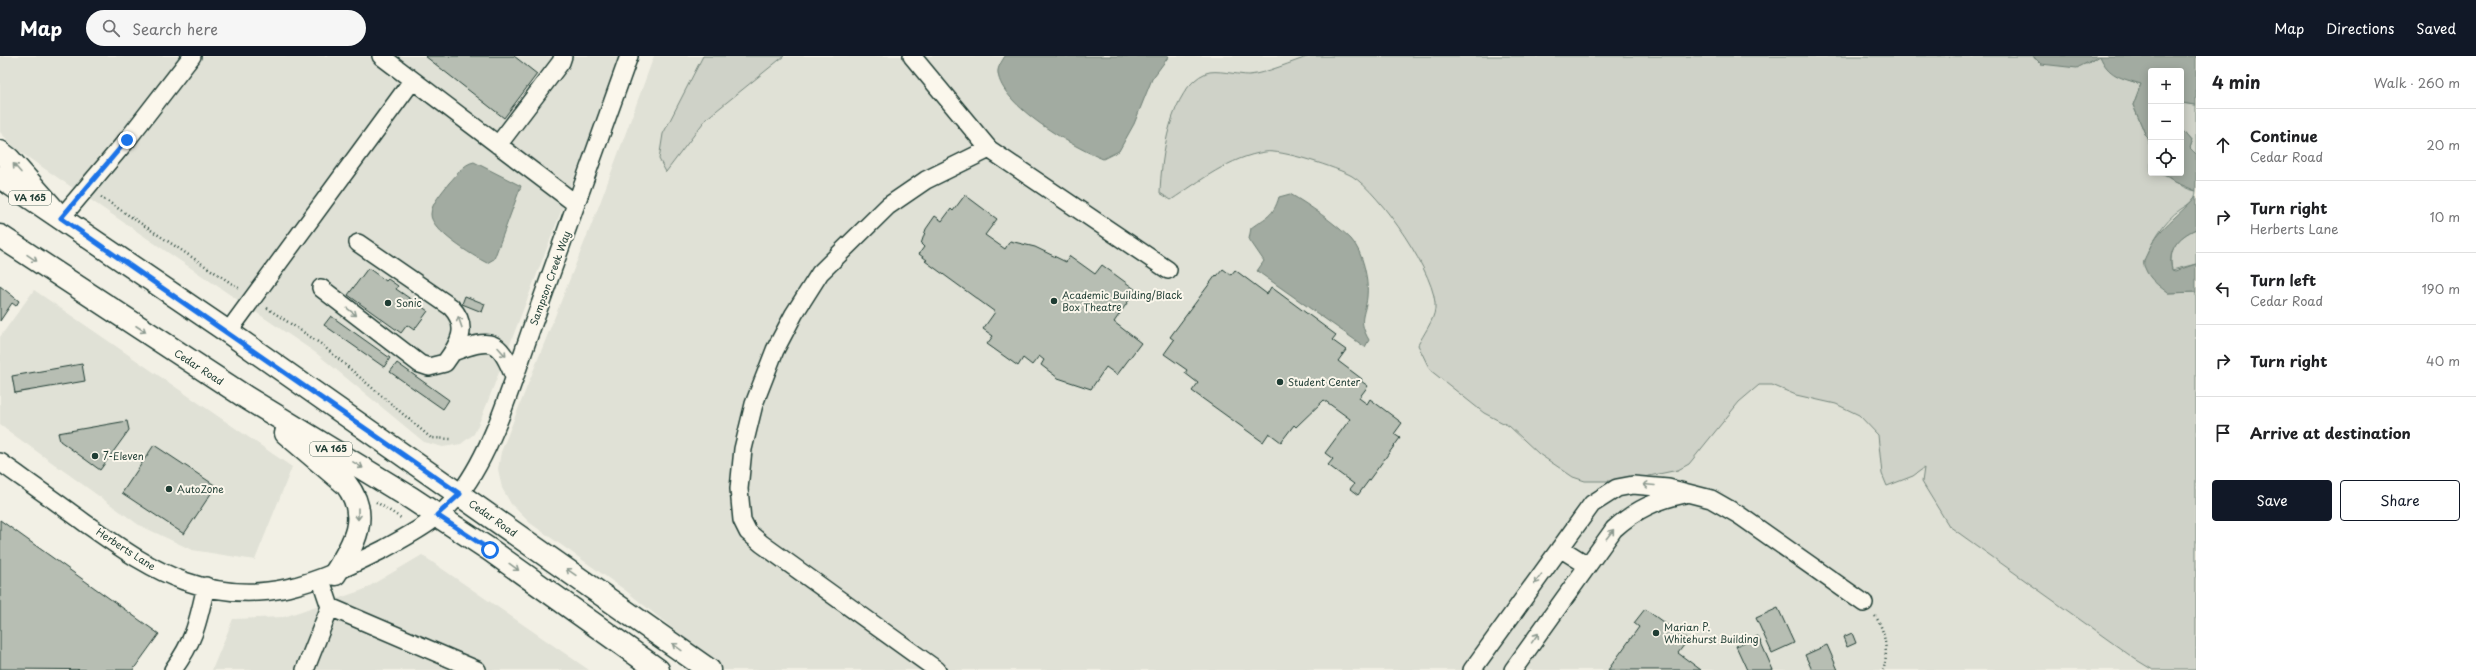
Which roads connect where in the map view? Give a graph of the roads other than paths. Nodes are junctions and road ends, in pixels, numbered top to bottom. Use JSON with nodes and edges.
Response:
{"nodes":[{"id":1,"x":192,"y":56,"type":"edge"},
{"id":2,"x":380,"y":56,"type":"edge"},
{"id":3,"x":563,"y":56,"type":"edge"},
{"id":4,"x":629,"y":56,"type":"edge"},
{"id":5,"x":912,"y":56,"type":"edge"},
{"id":6,"x":412,"y":81,"type":"junction"},
{"id":7,"x":498,"y":145,"type":"junction"},
{"id":8,"x":989,"y":149,"type":"junction"},
{"id":9,"x":0,"y":152,"type":"edge"},
{"id":10,"x":0,"y":177,"type":"edge"},
{"id":11,"x":576,"y":204,"type":"junction"},
{"id":12,"x":61,"y":218,"type":"junction"},
{"id":13,"x":0,"y":236,"type":"edge"},
{"id":14,"x":358,"y":243,"type":"dead end"},
{"id":15,"x":1168,"y":270,"type":"dead end"},
{"id":16,"x":321,"y":288,"type":"dead end"},
{"id":17,"x":228,"y":332,"type":"junction"},
{"id":18,"x":453,"y":352,"type":"junction"},
{"id":19,"x":514,"y":377,"type":"junction"},
{"id":20,"x":247,"y":398,"type":"junction"},
{"id":21,"x":0,"y":462,"type":"edge"},
{"id":22,"x":1687,"y":493,"type":"junction"},
{"id":23,"x":460,"y":494,"type":"junction"},
{"id":24,"x":437,"y":515,"type":"junction"},
{"id":25,"x":1560,"y":548,"type":"junction"},
{"id":26,"x":1587,"y":566,"type":"junction"},
{"id":27,"x":328,"y":577,"type":"junction"},
{"id":28,"x":206,"y":586,"type":"junction"},
{"id":29,"x":1864,"y":603,"type":"road end"},
{"id":30,"x":330,"y":607,"type":"junction"},
{"id":31,"x":173,"y":670,"type":"edge"},
{"id":32,"x":305,"y":670,"type":"edge"},
{"id":33,"x":477,"y":670,"type":"edge"},
{"id":34,"x":658,"y":670,"type":"edge"},
{"id":35,"x":709,"y":670,"type":"edge"},
{"id":36,"x":937,"y":670,"type":"edge"},
{"id":37,"x":1472,"y":670,"type":"edge"},
{"id":38,"x":1513,"y":670,"type":"edge"}],
"edges":[{"from":1,"to":12,"type":"street"},
{"from":2,"to":6,"type":"street"},
{"from":3,"to":7,"type":"street"},
{"from":4,"to":11,"type":"street","name":"Sampson Creek Way"},
{"from":5,"to":8,"type":"street"},
{"from":6,"to":7,"type":"street"},
{"from":6,"to":17,"type":"street"},
{"from":7,"to":11,"type":"street"},
{"from":8,"to":15,"type":"street"},
{"from":8,"to":36,"type":"street"},
{"from":12,"to":9,"type":"main road","one_way":true},
{"from":10,"to":12,"type":"main road","name":"Cedar Road","number":"VA 165"},
{"from":11,"to":19,"type":"street","name":"Sampson Creek Way"},
{"from":12,"to":17,"type":"main road","name":"Cedar Road","number":"VA 165"},
{"from":13,"to":20,"type":"main road","name":"Cedar Road","number":"VA 165","one_way":true},
{"from":18,"to":14,"type":"street","one_way":true},
{"from":16,"to":18,"type":"street","one_way":true},
{"from":17,"to":23,"type":"main road","name":"Cedar Road","number":"VA 165"},
{"from":18,"to":19,"type":"street","one_way":true},
{"from":19,"to":23,"type":"street","name":"Sampson Creek Way"},
{"from":20,"to":24,"type":"main road","name":"Cedar Road","number":"VA 165","one_way":true},
{"from":20,"to":27,"type":"main road","one_way":true},
{"from":21,"to":28,"type":"street","name":"Herberts Lane"},
{"from":22,"to":25,"type":"street","one_way":true},
{"from":26,"to":22,"type":"street","one_way":true},
{"from":22,"to":29,"type":"street"},
{"from":23,"to":24,"type":"street","name":"Herberts Lane"},
{"from":35,"to":23,"type":"main road","name":"Cedar Road","number":"VA 165","one_way":true},
{"from":24,"to":27,"type":"street","name":"Herberts Lane"},
{"from":24,"to":34,"type":"main road","name":"Cedar Road","number":"VA 165","one_way":true},
{"from":25,"to":26,"type":"street"},
{"from":25,"to":37,"type":"street","one_way":true},
{"from":38,"to":26,"type":"street","one_way":true},
{"from":27,"to":28,"type":"street","name":"Herberts Lane"},
{"from":27,"to":30,"type":"street"},
{"from":28,"to":31,"type":"street"},
{"from":30,"to":32,"type":"street"},
{"from":30,"to":33,"type":"street"}]}
